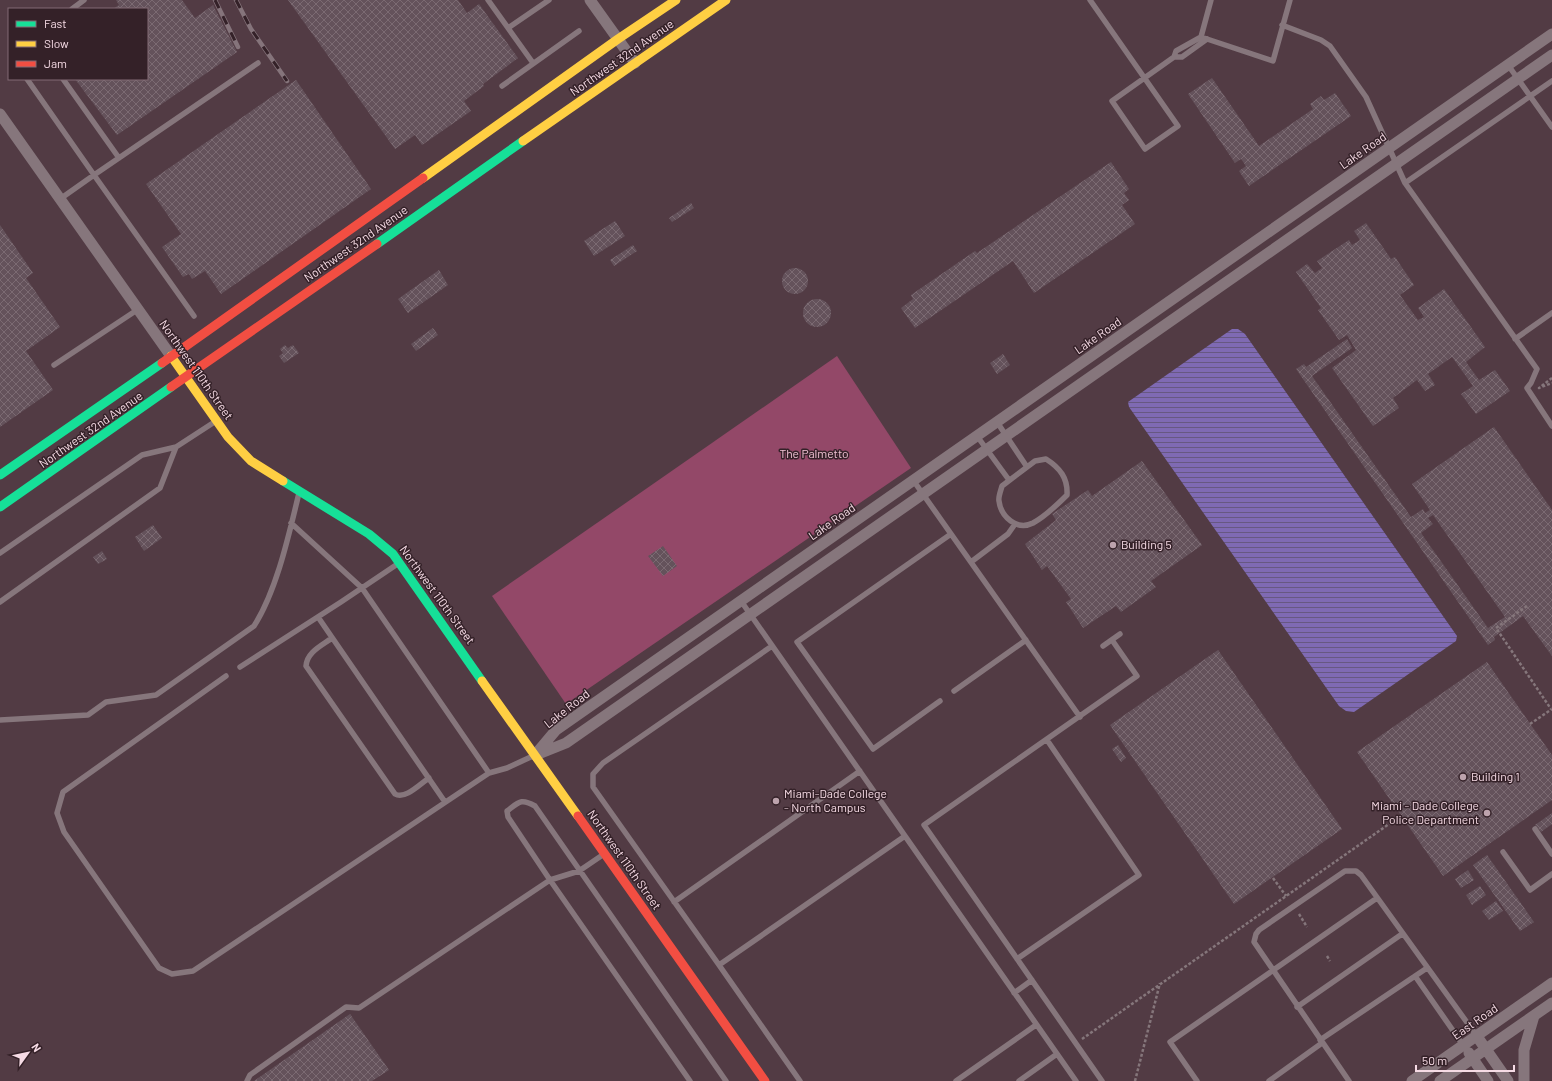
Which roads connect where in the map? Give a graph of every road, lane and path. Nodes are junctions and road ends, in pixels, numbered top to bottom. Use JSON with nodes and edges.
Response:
{"nodes":[{"id":1,"x":84,"y":0,"type":"edge"},
{"id":2,"x":488,"y":0,"type":"edge"},
{"id":3,"x":549,"y":0,"type":"edge"},
{"id":4,"x":590,"y":0,"type":"edge"},
{"id":5,"x":676,"y":0,"type":"edge"},
{"id":6,"x":726,"y":0,"type":"edge"},
{"id":7,"x":1090,"y":0,"type":"edge"},
{"id":8,"x":1211,"y":0,"type":"edge"},
{"id":9,"x":1290,"y":0,"type":"edge"},
{"id":10,"x":73,"y":8,"type":"edge"},
{"id":11,"x":1282,"y":25,"type":"junction"},
{"id":12,"x":508,"y":28,"type":"junction"},
{"id":13,"x":579,"y":31,"type":"dead end"},
{"id":14,"x":1552,"y":34,"type":"edge"},
{"id":15,"x":1204,"y":38,"type":"junction"},
{"id":16,"x":618,"y":39,"type":"junction"},
{"id":17,"x":1552,"y":55,"type":"edge"},
{"id":18,"x":258,"y":63,"type":"dead end"},
{"id":19,"x":533,"y":63,"type":"junction"},
{"id":20,"x":635,"y":63,"type":"junction"},
{"id":21,"x":1508,"y":65,"type":"junction"},
{"id":22,"x":1144,"y":78,"type":"junction"},
{"id":23,"x":1518,"y":79,"type":"junction"},
{"id":24,"x":29,"y":80,"type":"edge"},
{"id":25,"x":64,"y":80,"type":"edge"},
{"id":26,"x":1552,"y":81,"type":"edge"},
{"id":27,"x":502,"y":86,"type":"dead end"},
{"id":28,"x":1530,"y":96,"type":"junction"},
{"id":29,"x":0,"y":114,"type":"edge"},
{"id":30,"x":1552,"y":127,"type":"edge"},
{"id":31,"x":1390,"y":148,"type":"junction"},
{"id":32,"x":119,"y":158,"type":"junction"},
{"id":33,"x":1396,"y":163,"type":"junction"},
{"id":34,"x":94,"y":175,"type":"junction"},
{"id":35,"x":1405,"y":183,"type":"junction"},
{"id":36,"x":60,"y":199,"type":"junction"},
{"id":37,"x":137,"y":310,"type":"junction"},
{"id":38,"x":1552,"y":313,"type":"edge"},
{"id":39,"x":194,"y":316,"type":"dead end"},
{"id":40,"x":1516,"y":339,"type":"junction"},
{"id":41,"x":171,"y":356,"type":"junction"},
{"id":42,"x":54,"y":366,"type":"dead end"},
{"id":43,"x":186,"y":378,"type":"junction"},
{"id":44,"x":1552,"y":378,"type":"edge"},
{"id":45,"x":1552,"y":383,"type":"edge"},
{"id":46,"x":216,"y":421,"type":"junction"},
{"id":47,"x":997,"y":422,"type":"junction"},
{"id":48,"x":1552,"y":426,"type":"edge"},
{"id":49,"x":977,"y":436,"type":"junction"},
{"id":50,"x":1006,"y":436,"type":"junction"},
{"id":51,"x":176,"y":447,"type":"junction"},
{"id":52,"x":987,"y":450,"type":"junction"},
{"id":53,"x":1027,"y":466,"type":"junction"},
{"id":54,"x":0,"y":475,"type":"edge"},
{"id":55,"x":913,"y":480,"type":"junction"},
{"id":56,"x":1009,"y":480,"type":"junction"},
{"id":57,"x":299,"y":492,"type":"junction"},
{"id":58,"x":923,"y":494,"type":"junction"},
{"id":59,"x":0,"y":508,"type":"edge"},
{"id":60,"x":292,"y":523,"type":"junction"},
{"id":61,"x":1015,"y":524,"type":"junction"},
{"id":62,"x":951,"y":534,"type":"junction"},
{"id":63,"x":0,"y":553,"type":"edge"},
{"id":64,"x":399,"y":562,"type":"junction"},
{"id":65,"x":971,"y":562,"type":"junction"},
{"id":66,"x":362,"y":588,"type":"junction"},
{"id":67,"x":741,"y":601,"type":"junction"},
{"id":68,"x":0,"y":602,"type":"edge"},
{"id":69,"x":1527,"y":606,"type":"dead end"},
{"id":70,"x":751,"y":615,"type":"junction"},
{"id":71,"x":318,"y":617,"type":"junction"},
{"id":72,"x":1120,"y":634,"type":"dead end"},
{"id":73,"x":332,"y":638,"type":"junction"},
{"id":74,"x":1026,"y":640,"type":"junction"},
{"id":75,"x":1112,"y":640,"type":"junction"},
{"id":76,"x":772,"y":646,"type":"junction"},
{"id":77,"x":1104,"y":646,"type":"dead end"},
{"id":78,"x":240,"y":667,"type":"dead end"},
{"id":79,"x":226,"y":676,"type":"dead end"},
{"id":80,"x":954,"y":691,"type":"dead end"},
{"id":81,"x":940,"y":701,"type":"dead end"},
{"id":82,"x":1552,"y":709,"type":"edge"},
{"id":83,"x":1080,"y":717,"type":"junction"},
{"id":84,"x":0,"y":720,"type":"edge"},
{"id":85,"x":1530,"y":724,"type":"dead end"},
{"id":86,"x":1047,"y":740,"type":"junction"},
{"id":87,"x":535,"y":755,"type":"junction"},
{"id":88,"x":860,"y":771,"type":"junction"},
{"id":89,"x":489,"y":773,"type":"junction"},
{"id":90,"x":429,"y":778,"type":"junction"},
{"id":91,"x":445,"y":802,"type":"junction"},
{"id":92,"x":1399,"y":817,"type":"dead end"},
{"id":93,"x":1534,"y":829,"type":"dead end"},
{"id":94,"x":905,"y":836,"type":"junction"},
{"id":95,"x":1503,"y":852,"type":"dead end"},
{"id":96,"x":604,"y":854,"type":"junction"},
{"id":97,"x":1552,"y":854,"type":"edge"},
{"id":98,"x":579,"y":871,"type":"junction"},
{"id":99,"x":1552,"y":874,"type":"edge"},
{"id":100,"x":1273,"y":878,"type":"dead end"},
{"id":101,"x":550,"y":880,"type":"junction"},
{"id":102,"x":1286,"y":897,"type":"junction"},
{"id":103,"x":1377,"y":898,"type":"junction"},
{"id":104,"x":1289,"y":900,"type":"dead end"},
{"id":105,"x":674,"y":902,"type":"junction"},
{"id":106,"x":1298,"y":914,"type":"dead end"},
{"id":107,"x":1307,"y":927,"type":"dead end"},
{"id":108,"x":1402,"y":934,"type":"junction"},
{"id":109,"x":1327,"y":956,"type":"dead end"},
{"id":110,"x":1017,"y":959,"type":"junction"},
{"id":111,"x":1330,"y":961,"type":"dead end"},
{"id":112,"x":719,"y":965,"type":"junction"},
{"id":113,"x":1427,"y":968,"type":"junction"},
{"id":114,"x":1272,"y":971,"type":"junction"},
{"id":115,"x":1415,"y":976,"type":"junction"},
{"id":116,"x":1032,"y":980,"type":"junction"},
{"id":117,"x":1552,"y":983,"type":"edge"},
{"id":118,"x":1160,"y":984,"type":"junction"},
{"id":119,"x":1014,"y":993,"type":"junction"},
{"id":120,"x":1552,"y":1003,"type":"edge"},
{"id":121,"x":1297,"y":1007,"type":"junction"},
{"id":122,"x":1534,"y":1016,"type":"junction"},
{"id":123,"x":1036,"y":1025,"type":"junction"},
{"id":124,"x":1476,"y":1035,"type":"junction"},
{"id":125,"x":1082,"y":1039,"type":"dead end"},
{"id":126,"x":1321,"y":1042,"type":"junction"},
{"id":127,"x":1463,"y":1045,"type":"junction"},
{"id":128,"x":1486,"y":1049,"type":"junction"},
{"id":129,"x":1057,"y":1054,"type":"junction"},
{"id":130,"x":1473,"y":1059,"type":"junction"},
{"id":131,"x":761,"y":1080,"type":"edge"},
{"id":132,"x":247,"y":1081,"type":"edge"},
{"id":133,"x":690,"y":1081,"type":"edge"},
{"id":134,"x":726,"y":1081,"type":"edge"},
{"id":135,"x":800,"y":1081,"type":"edge"},
{"id":136,"x":956,"y":1081,"type":"edge"},
{"id":137,"x":1019,"y":1081,"type":"edge"},
{"id":138,"x":1076,"y":1081,"type":"edge"},
{"id":139,"x":1102,"y":1081,"type":"edge"},
{"id":140,"x":1135,"y":1081,"type":"edge"},
{"id":141,"x":1197,"y":1081,"type":"edge"},
{"id":142,"x":1269,"y":1081,"type":"edge"},
{"id":143,"x":1349,"y":1081,"type":"edge"},
{"id":144,"x":1412,"y":1081,"type":"edge"},
{"id":145,"x":1440,"y":1081,"type":"edge"},
{"id":146,"x":1488,"y":1081,"type":"edge"},
{"id":147,"x":1508,"y":1081,"type":"edge"},
{"id":148,"x":1524,"y":1081,"type":"edge"}],
"edges":[{"from":1,"to":10,"type":"lane"},
{"from":2,"to":12,"type":"lane"},
{"from":3,"to":12,"type":"lane"},
{"from":4,"to":16,"type":"street"},
{"from":5,"to":16,"type":"main road","name":"Northwest 32nd Avenue"},
{"from":6,"to":20,"type":"main road","name":"Northwest 32nd Avenue"},
{"from":7,"to":22,"type":"lane"},
{"from":8,"to":15,"type":"lane"},
{"from":9,"to":11,"type":"lane"},
{"from":11,"to":15,"type":"lane"},
{"from":11,"to":31,"type":"lane"},
{"from":12,"to":19,"type":"lane"},
{"from":13,"to":19,"type":"lane"},
{"from":14,"to":21,"type":"street","name":"Lake Road"},
{"from":15,"to":22,"type":"lane"},
{"from":16,"to":20,"type":"street"},
{"from":16,"to":41,"type":"main road","name":"Northwest 32nd Avenue"},
{"from":17,"to":23,"type":"street","name":"Lake Road"},
{"from":18,"to":32,"type":"lane"},
{"from":19,"to":27,"type":"lane"},
{"from":20,"to":43,"type":"main road","name":"Northwest 32nd Avenue"},
{"from":21,"to":23,"type":"lane"},
{"from":21,"to":31,"type":"street","name":"Lake Road"},
{"from":22,"to":22,"type":"lane"},
{"from":23,"to":28,"type":"lane"},
{"from":23,"to":33,"type":"street","name":"Lake Road"},
{"from":24,"to":34,"type":"lane"},
{"from":25,"to":32,"type":"lane"},
{"from":26,"to":28,"type":"lane"},
{"from":28,"to":30,"type":"lane"},
{"from":28,"to":35,"type":"lane"},
{"from":29,"to":36,"type":"street","name":"Northwest 110th Street"},
{"from":31,"to":33,"type":"lane"},
{"from":31,"to":47,"type":"street","name":"Lake Road"},
{"from":32,"to":34,"type":"lane"},
{"from":33,"to":35,"type":"lane"},
{"from":33,"to":50,"type":"street","name":"Lake Road"},
{"from":34,"to":36,"type":"lane"},
{"from":34,"to":39,"type":"lane"},
{"from":35,"to":40,"type":"lane"},
{"from":36,"to":37,"type":"street","name":"Northwest 110th Street"},
{"from":37,"to":41,"type":"street","name":"Northwest 110th Street"},
{"from":37,"to":42,"type":"lane"},
{"from":38,"to":40,"type":"lane"},
{"from":40,"to":48,"type":"lane"},
{"from":41,"to":43,"type":"main road","name":"Northwest 110th Street"},
{"from":41,"to":54,"type":"main road","name":"Northwest 32nd Avenue"},
{"from":43,"to":46,"type":"main road","name":"Northwest 110th Street"},
{"from":43,"to":59,"type":"main road","name":"Northwest 32nd Avenue"},
{"from":44,"to":45,"type":"path"},
{"from":46,"to":51,"type":"lane"},
{"from":46,"to":57,"type":"main road","name":"Northwest 110th Street"},
{"from":47,"to":49,"type":"street","name":"Lake Road"},
{"from":47,"to":50,"type":"lane"},
{"from":49,"to":52,"type":"lane"},
{"from":49,"to":55,"type":"street","name":"Lake Road"},
{"from":50,"to":52,"type":"street","name":"Lake Road"},
{"from":50,"to":53,"type":"lane"},
{"from":51,"to":63,"type":"lane"},
{"from":51,"to":68,"type":"lane"},
{"from":52,"to":56,"type":"lane"},
{"from":52,"to":58,"type":"street","name":"Lake Road"},
{"from":53,"to":56,"type":"lane"},
{"from":53,"to":61,"type":"lane"},
{"from":55,"to":58,"type":"lane"},
{"from":55,"to":67,"type":"street","name":"Lake Road"},
{"from":56,"to":61,"type":"lane"},
{"from":57,"to":60,"type":"lane"},
{"from":57,"to":64,"type":"main road","name":"Northwest 110th Street"},
{"from":58,"to":62,"type":"lane"},
{"from":58,"to":70,"type":"street","name":"Lake Road"},
{"from":60,"to":66,"type":"lane"},
{"from":60,"to":84,"type":"lane"},
{"from":61,"to":65,"type":"lane"},
{"from":62,"to":65,"type":"lane"},
{"from":62,"to":81,"type":"lane"},
{"from":64,"to":66,"type":"lane"},
{"from":64,"to":87,"type":"main road","name":"Northwest 110th Street"},
{"from":65,"to":74,"type":"lane"},
{"from":66,"to":71,"type":"lane"},
{"from":66,"to":89,"type":"lane"},
{"from":67,"to":70,"type":"lane"},
{"from":67,"to":87,"type":"street","name":"Lake Road"},
{"from":69,"to":82,"type":"path"},
{"from":70,"to":76,"type":"lane"},
{"from":70,"to":87,"type":"street","name":"Lake Road"},
{"from":71,"to":73,"type":"lane"},
{"from":71,"to":78,"type":"lane"},
{"from":72,"to":75,"type":"lane"},
{"from":73,"to":90,"type":"lane"},
{"from":73,"to":90,"type":"lane"},
{"from":74,"to":80,"type":"lane"},
{"from":74,"to":83,"type":"lane"},
{"from":75,"to":77,"type":"lane"},
{"from":75,"to":83,"type":"lane"},
{"from":76,"to":88,"type":"lane"},
{"from":76,"to":105,"type":"lane"},
{"from":79,"to":91,"type":"lane"},
{"from":82,"to":85,"type":"path"},
{"from":83,"to":86,"type":"lane"},
{"from":86,"to":110,"type":"lane"},
{"from":86,"to":110,"type":"lane"},
{"from":87,"to":89,"type":"lane"},
{"from":87,"to":96,"type":"main road","name":"Northwest 110th Street"},
{"from":88,"to":94,"type":"lane"},
{"from":88,"to":105,"type":"lane"},
{"from":89,"to":91,"type":"lane"},
{"from":90,"to":91,"type":"lane"},
{"from":92,"to":102,"type":"path"},
{"from":93,"to":97,"type":"lane"},
{"from":94,"to":112,"type":"lane"},
{"from":94,"to":119,"type":"lane"},
{"from":95,"to":99,"type":"lane"},
{"from":96,"to":98,"type":"lane"},
{"from":96,"to":131,"type":"main road","name":"Northwest 110th Street"},
{"from":98,"to":101,"type":"lane"},
{"from":98,"to":101,"type":"lane"},
{"from":98,"to":134,"type":"lane"},
{"from":100,"to":102,"type":"path"},
{"from":101,"to":132,"type":"lane"},
{"from":101,"to":133,"type":"lane"},
{"from":102,"to":104,"type":"path"},
{"from":102,"to":118,"type":"path"},
{"from":103,"to":108,"type":"lane"},
{"from":103,"to":114,"type":"lane"},
{"from":103,"to":114,"type":"lane"},
{"from":105,"to":112,"type":"lane"},
{"from":106,"to":107,"type":"path"},
{"from":108,"to":113,"type":"lane"},
{"from":108,"to":121,"type":"lane"},
{"from":109,"to":111,"type":"path"},
{"from":110,"to":116,"type":"lane"},
{"from":112,"to":135,"type":"lane"},
{"from":113,"to":115,"type":"lane"},
{"from":113,"to":124,"type":"lane"},
{"from":114,"to":121,"type":"lane"},
{"from":114,"to":141,"type":"lane"},
{"from":115,"to":126,"type":"lane"},
{"from":115,"to":127,"type":"lane"},
{"from":116,"to":119,"type":"lane"},
{"from":116,"to":139,"type":"lane"},
{"from":117,"to":124,"type":"street","name":"East Road"},
{"from":118,"to":125,"type":"path"},
{"from":118,"to":140,"type":"path"},
{"from":119,"to":123,"type":"lane"},
{"from":120,"to":122,"type":"street"},
{"from":121,"to":126,"type":"lane"},
{"from":122,"to":128,"type":"street"},
{"from":122,"to":148,"type":"street"},
{"from":123,"to":129,"type":"lane"},
{"from":123,"to":136,"type":"lane"},
{"from":124,"to":127,"type":"street","name":"East Road"},
{"from":124,"to":128,"type":"street"},
{"from":126,"to":142,"type":"lane"},
{"from":126,"to":143,"type":"lane"},
{"from":127,"to":130,"type":"street"},
{"from":127,"to":144,"type":"street","name":"East Road"},
{"from":128,"to":130,"type":"street"},
{"from":128,"to":147,"type":"street"},
{"from":129,"to":137,"type":"lane"},
{"from":129,"to":138,"type":"lane"},
{"from":130,"to":145,"type":"street"},
{"from":130,"to":146,"type":"street"}]}
